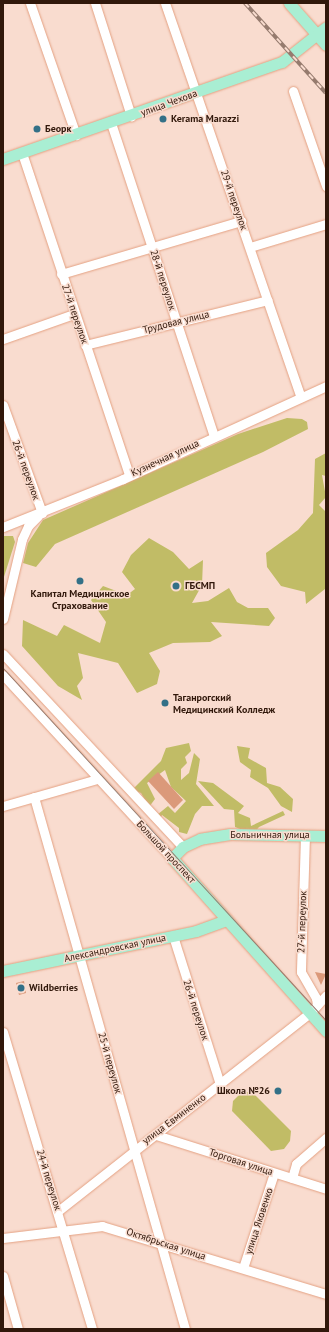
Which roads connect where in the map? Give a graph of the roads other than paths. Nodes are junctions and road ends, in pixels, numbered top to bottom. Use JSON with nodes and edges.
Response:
{"nodes":[{"id":1,"x":30,"y":3,"type":"edge"},
{"id":2,"x":95,"y":3,"type":"edge"},
{"id":3,"x":165,"y":3,"type":"edge"},
{"id":4,"x":289,"y":3,"type":"edge"},
{"id":5,"x":326,"y":28,"type":"edge"},
{"id":6,"x":317,"y":35,"type":"junction"},
{"id":7,"x":326,"y":45,"type":"edge"},
{"id":8,"x":292,"y":91,"type":"dead end"},
{"id":9,"x":198,"y":92,"type":"junction"},
{"id":10,"x":132,"y":116,"type":"junction"},
{"id":11,"x":111,"y":124,"type":"junction"},
{"id":12,"x":76,"y":136,"type":"junction"},
{"id":13,"x":22,"y":153,"type":"junction"},
{"id":14,"x":3,"y":159,"type":"edge"},
{"id":15,"x":326,"y":186,"type":"edge"},
{"id":16,"x":241,"y":221,"type":"junction"},
{"id":17,"x":326,"y":224,"type":"edge"},
{"id":18,"x":250,"y":247,"type":"junction"},
{"id":19,"x":152,"y":248,"type":"junction"},
{"id":20,"x":61,"y":274,"type":"junction"},
{"id":21,"x":268,"y":300,"type":"junction"},
{"id":22,"x":74,"y":314,"type":"junction"},
{"id":23,"x":176,"y":322,"type":"junction"},
{"id":24,"x":3,"y":339,"type":"edge"},
{"id":25,"x":85,"y":345,"type":"junction"},
{"id":26,"x":326,"y":386,"type":"edge"},
{"id":27,"x":301,"y":397,"type":"junction"},
{"id":28,"x":3,"y":405,"type":"edge"},
{"id":29,"x":214,"y":436,"type":"junction"},
{"id":30,"x":129,"y":475,"type":"junction"},
{"id":31,"x":42,"y":513,"type":"junction"},
{"id":32,"x":5,"y":526,"type":"edge"},
{"id":33,"x":22,"y":539,"type":"junction"},
{"id":34,"x":3,"y":619,"type":"edge"},
{"id":35,"x":3,"y":654,"type":"edge"},
{"id":36,"x":4,"y":678,"type":"edge"},
{"id":37,"x":97,"y":779,"type":"junction"},
{"id":38,"x":34,"y":797,"type":"junction"},
{"id":39,"x":3,"y":806,"type":"edge"},
{"id":40,"x":305,"y":835,"type":"junction"},
{"id":41,"x":326,"y":836,"type":"edge"},
{"id":42,"x":183,"y":848,"type":"junction"},
{"id":43,"x":172,"y":858,"type":"junction"},
{"id":44,"x":227,"y":920,"type":"junction"},
{"id":45,"x":172,"y":936,"type":"junction"},
{"id":46,"x":80,"y":956,"type":"junction"},
{"id":47,"x":3,"y":971,"type":"edge"},
{"id":48,"x":326,"y":995,"type":"edge"},
{"id":49,"x":313,"y":1009,"type":"junction"},
{"id":50,"x":326,"y":1031,"type":"edge"},
{"id":51,"x":3,"y":1032,"type":"edge"},
{"id":52,"x":220,"y":1084,"type":"junction"},
{"id":53,"x":156,"y":1135,"type":"junction"},
{"id":54,"x":326,"y":1138,"type":"edge"},
{"id":55,"x":135,"y":1148,"type":"junction"},
{"id":56,"x":274,"y":1173,"type":"junction"},
{"id":57,"x":292,"y":1178,"type":"junction"},
{"id":58,"x":326,"y":1189,"type":"edge"},
{"id":59,"x":58,"y":1211,"type":"junction"},
{"id":60,"x":64,"y":1229,"type":"junction"},
{"id":61,"x":3,"y":1238,"type":"edge"},
{"id":62,"x":162,"y":1244,"type":"junction"},
{"id":63,"x":243,"y":1268,"type":"junction"},
{"id":64,"x":3,"y":1276,"type":"edge"},
{"id":65,"x":326,"y":1294,"type":"edge"},
{"id":66,"x":18,"y":1329,"type":"edge"},
{"id":67,"x":92,"y":1329,"type":"edge"},
{"id":68,"x":185,"y":1329,"type":"edge"}],
"edges":[{"from":1,"to":12,"type":"street"},
{"from":2,"to":10,"type":"street"},
{"from":3,"to":9,"type":"street","name":"29-й переулок"},
{"from":4,"to":6,"type":"main road"},
{"from":5,"to":6,"type":"main road","name":"улица Чехова"},
{"from":6,"to":7,"type":"main road"},
{"from":6,"to":9,"type":"main road","name":"улица Чехова"},
{"from":8,"to":15,"type":"street"},
{"from":9,"to":10,"type":"main road","name":"улица Чехова"},
{"from":9,"to":16,"type":"street","name":"29-й переулок"},
{"from":10,"to":11,"type":"main road","name":"улица Чехова"},
{"from":11,"to":12,"type":"main road","name":"улица Чехова"},
{"from":11,"to":19,"type":"street","name":"28-й переулок"},
{"from":12,"to":13,"type":"main road","name":"улица Чехова"},
{"from":13,"to":14,"type":"main road","name":"улица Чехова"},
{"from":13,"to":20,"type":"street","name":"27-й переулок"},
{"from":16,"to":18,"type":"street","name":"29-й переулок"},
{"from":16,"to":19,"type":"street"},
{"from":17,"to":18,"type":"street"},
{"from":18,"to":21,"type":"street","name":"29-й переулок"},
{"from":19,"to":20,"type":"street"},
{"from":19,"to":23,"type":"street","name":"28-й переулок"},
{"from":20,"to":22,"type":"street","name":"27-й переулок"},
{"from":21,"to":23,"type":"street","name":"Трудовая улица"},
{"from":21,"to":27,"type":"street","name":"29-й переулок"},
{"from":22,"to":24,"type":"street"},
{"from":22,"to":25,"type":"street","name":"27-й переулок"},
{"from":23,"to":25,"type":"street","name":"Трудовая улица"},
{"from":23,"to":29,"type":"street","name":"28-й переулок"},
{"from":25,"to":30,"type":"street","name":"27-й переулок"},
{"from":26,"to":27,"type":"street","name":"Кузнечная улица"},
{"from":27,"to":29,"type":"street","name":"Кузнечная улица"},
{"from":28,"to":31,"type":"street","name":"26-й переулок"},
{"from":29,"to":30,"type":"street","name":"Кузнечная улица"},
{"from":30,"to":31,"type":"street","name":"Кузнечная улица"},
{"from":31,"to":32,"type":"street","name":"Кузнечная улица"},
{"from":31,"to":33,"type":"street"},
{"from":32,"to":33,"type":"street"},
{"from":33,"to":34,"type":"street"},
{"from":35,"to":42,"type":"street","name":"Большой проспект"},
{"from":36,"to":37,"type":"street","name":"Большой проспект"},
{"from":37,"to":38,"type":"street"},
{"from":37,"to":43,"type":"street","name":"Большой проспект"},
{"from":38,"to":39,"type":"street"},
{"from":38,"to":46,"type":"street","name":"25-й переулок"},
{"from":40,"to":41,"type":"main road","name":"Больничная улица"},
{"from":40,"to":42,"type":"main road","name":"Больничная улица"},
{"from":40,"to":49,"type":"street","name":"27-й переулок"},
{"from":42,"to":43,"type":"main road","name":"Больничная улица"},
{"from":43,"to":44,"type":"main road","name":"Большой проспект"},
{"from":44,"to":45,"type":"main road","name":"Александровская улица"},
{"from":44,"to":49,"type":"main road","name":"Большой проспект"},
{"from":45,"to":46,"type":"main road","name":"Александровская улица"},
{"from":45,"to":52,"type":"street","name":"26-й переулок"},
{"from":46,"to":47,"type":"main road","name":"Александровская улица"},
{"from":46,"to":55,"type":"street","name":"25-й переулок"},
{"from":48,"to":49,"type":"street","name":"улица Евминенко"},
{"from":49,"to":50,"type":"main road","name":"Большой проспект"},
{"from":49,"to":52,"type":"street","name":"улица Евминенко"},
{"from":51,"to":59,"type":"street","name":"24-й переулок"},
{"from":52,"to":53,"type":"street","name":"улица Евминенко"},
{"from":53,"to":55,"type":"street","name":"улица Евминенко"},
{"from":53,"to":56,"type":"street","name":"Торговая улица"},
{"from":54,"to":57,"type":"street"},
{"from":55,"to":59,"type":"street","name":"улица Евминенко"},
{"from":55,"to":62,"type":"street","name":"25-й переулок"},
{"from":56,"to":57,"type":"street","name":"Торговая улица"},
{"from":56,"to":63,"type":"street","name":"улица Яковенко"},
{"from":57,"to":58,"type":"street","name":"Торговая улица"},
{"from":59,"to":60,"type":"street","name":"24-й переулок"},
{"from":60,"to":61,"type":"street","name":"Октябрьская улица"},
{"from":60,"to":62,"type":"street","name":"Октябрьская улица"},
{"from":60,"to":67,"type":"street","name":"24-й переулок"},
{"from":62,"to":63,"type":"street","name":"Октябрьская улица"},
{"from":62,"to":68,"type":"street","name":"25-й переулок"},
{"from":63,"to":65,"type":"street","name":"Октябрьская улица"},
{"from":64,"to":66,"type":"street"}]}
